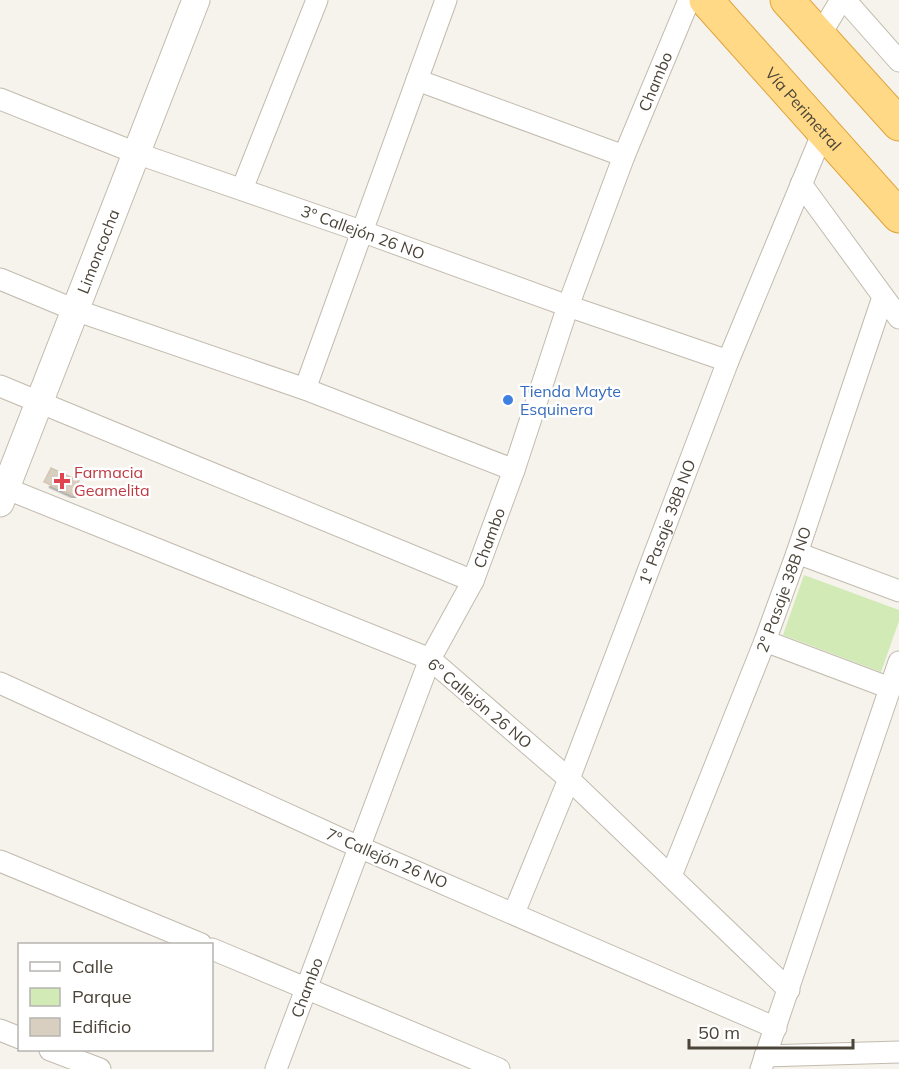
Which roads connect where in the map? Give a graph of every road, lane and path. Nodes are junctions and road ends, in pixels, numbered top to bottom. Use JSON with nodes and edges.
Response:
{"nodes":[{"id":1,"x":196,"y":0,"type":"edge"},
{"id":2,"x":317,"y":0,"type":"edge"},
{"id":3,"x":446,"y":0,"type":"edge"},
{"id":4,"x":689,"y":0,"type":"edge"},
{"id":5,"x":706,"y":0,"type":"edge"},
{"id":6,"x":788,"y":0,"type":"edge"},
{"id":7,"x":843,"y":0,"type":"edge"},
{"id":8,"x":820,"y":34,"type":"junction"},
{"id":9,"x":899,"y":61,"type":"edge"},
{"id":10,"x":417,"y":80,"type":"junction"},
{"id":11,"x":0,"y":99,"type":"edge"},
{"id":12,"x":899,"y":124,"type":"edge"},
{"id":13,"x":823,"y":132,"type":"junction"},
{"id":14,"x":136,"y":153,"type":"junction"},
{"id":15,"x":624,"y":156,"type":"junction"},
{"id":16,"x":801,"y":184,"type":"junction"},
{"id":17,"x":242,"y":189,"type":"junction"},
{"id":18,"x":899,"y":216,"type":"edge"},
{"id":19,"x":361,"y":231,"type":"junction"},
{"id":20,"x":0,"y":279,"type":"edge"},
{"id":21,"x":883,"y":297,"type":"junction"},
{"id":22,"x":568,"y":306,"type":"junction"},
{"id":23,"x":75,"y":310,"type":"junction"},
{"id":24,"x":899,"y":318,"type":"edge"},
{"id":25,"x":728,"y":361,"type":"junction"},
{"id":26,"x":0,"y":386,"type":"edge"},
{"id":27,"x":305,"y":389,"type":"junction"},
{"id":28,"x":40,"y":401,"type":"junction"},
{"id":29,"x":514,"y":470,"type":"junction"},
{"id":30,"x":2,"y":492,"type":"edge"},
{"id":31,"x":797,"y":554,"type":"junction"},
{"id":32,"x":473,"y":581,"type":"junction"},
{"id":33,"x":899,"y":591,"type":"edge"},
{"id":34,"x":765,"y":641,"type":"junction"},
{"id":35,"x":430,"y":658,"type":"junction"},
{"id":36,"x":899,"y":662,"type":"edge"},
{"id":37,"x":0,"y":683,"type":"edge"},
{"id":38,"x":890,"y":688,"type":"junction"},
{"id":39,"x":569,"y":779,"type":"junction"},
{"id":40,"x":359,"y":847,"type":"junction"},
{"id":41,"x":0,"y":861,"type":"edge"},
{"id":42,"x":671,"y":876,"type":"junction"},
{"id":43,"x":514,"y":913,"type":"junction"},
{"id":44,"x":196,"y":943,"type":"edge"},
{"id":45,"x":213,"y":949,"type":"edge"},
{"id":46,"x":306,"y":988,"type":"junction"},
{"id":47,"x":789,"y":990,"type":"junction"},
{"id":48,"x":776,"y":1028,"type":"junction"},
{"id":49,"x":0,"y":1030,"type":"edge"},
{"id":50,"x":18,"y":1037,"type":"edge"},
{"id":51,"x":53,"y":1051,"type":"edge"},
{"id":52,"x":899,"y":1052,"type":"edge"},
{"id":53,"x":763,"y":1063,"type":"edge"},
{"id":54,"x":100,"y":1069,"type":"edge"},
{"id":55,"x":276,"y":1069,"type":"edge"},
{"id":56,"x":499,"y":1069,"type":"edge"},
{"id":57,"x":791,"y":1069,"type":"edge"}],
"edges":[{"from":1,"to":14,"type":"street","name":"Limoncocha"},
{"from":2,"to":17,"type":"street"},
{"from":3,"to":10,"type":"street"},
{"from":4,"to":15,"type":"street","name":"Chambo"},
{"from":5,"to":13,"type":"highway","name":"Vía Perimetral"},
{"from":6,"to":8,"type":"highway"},
{"from":7,"to":8,"type":"street"},
{"from":7,"to":9,"type":"street"},
{"from":8,"to":12,"type":"highway"},
{"from":10,"to":15,"type":"street"},
{"from":10,"to":19,"type":"street"},
{"from":11,"to":14,"type":"street","name":"3º Callejón 26 NO"},
{"from":13,"to":16,"type":"street","name":"1° Pasaje 38B NO"},
{"from":13,"to":18,"type":"highway","name":"Vía Perimetral"},
{"from":14,"to":17,"type":"street","name":"3º Callejón 26 NO"},
{"from":14,"to":23,"type":"street","name":"Limoncocha"},
{"from":15,"to":22,"type":"street","name":"Chambo"},
{"from":16,"to":21,"type":"street"},
{"from":16,"to":25,"type":"street","name":"1° Pasaje 38B NO"},
{"from":17,"to":19,"type":"street","name":"3º Callejón 26 NO"},
{"from":19,"to":22,"type":"street","name":"3º Callejón 26 NO"},
{"from":19,"to":27,"type":"street"},
{"from":20,"to":23,"type":"street"},
{"from":21,"to":24,"type":"street"},
{"from":21,"to":31,"type":"street","name":"2° Pasaje 38B NO"},
{"from":22,"to":25,"type":"street","name":"3º Callejón 26 NO"},
{"from":22,"to":29,"type":"street","name":"Chambo"},
{"from":23,"to":27,"type":"street"},
{"from":23,"to":28,"type":"street","name":"Limoncocha"},
{"from":25,"to":39,"type":"street","name":"1° Pasaje 38B NO"},
{"from":26,"to":28,"type":"street"},
{"from":27,"to":29,"type":"street"},
{"from":28,"to":30,"type":"street","name":"Limoncocha"},
{"from":28,"to":32,"type":"street"},
{"from":29,"to":32,"type":"street","name":"Chambo"},
{"from":30,"to":35,"type":"street","name":"6º Callejón 26 NO"},
{"from":31,"to":33,"type":"street"},
{"from":31,"to":34,"type":"street","name":"2° Pasaje 38B NO"},
{"from":32,"to":35,"type":"street","name":"Chambo"},
{"from":34,"to":38,"type":"street"},
{"from":34,"to":42,"type":"street","name":"2° Pasaje 38B NO"},
{"from":35,"to":39,"type":"street","name":"6º Callejón 26 NO"},
{"from":35,"to":40,"type":"street","name":"Chambo"},
{"from":36,"to":38,"type":"street"},
{"from":37,"to":40,"type":"street","name":"7º Callejón 26 NO"},
{"from":38,"to":47,"type":"street"},
{"from":39,"to":42,"type":"street","name":"6º Callejón 26 NO"},
{"from":39,"to":43,"type":"street","name":"1° Pasaje 38B NO"},
{"from":40,"to":43,"type":"street","name":"7º Callejón 26 NO"},
{"from":40,"to":46,"type":"street","name":"Chambo"},
{"from":41,"to":44,"type":"street"},
{"from":42,"to":47,"type":"street","name":"6º Callejón 26 NO"},
{"from":43,"to":48,"type":"street","name":"7º Callejón 26 NO"},
{"from":45,"to":46,"type":"street"},
{"from":46,"to":55,"type":"street","name":"Chambo"},
{"from":46,"to":56,"type":"street"},
{"from":47,"to":48,"type":"street"},
{"from":48,"to":53,"type":"street"},
{"from":49,"to":50,"type":"street"},
{"from":51,"to":54,"type":"street"},
{"from":52,"to":53,"type":"street"},
{"from":53,"to":57,"type":"street"}]}
